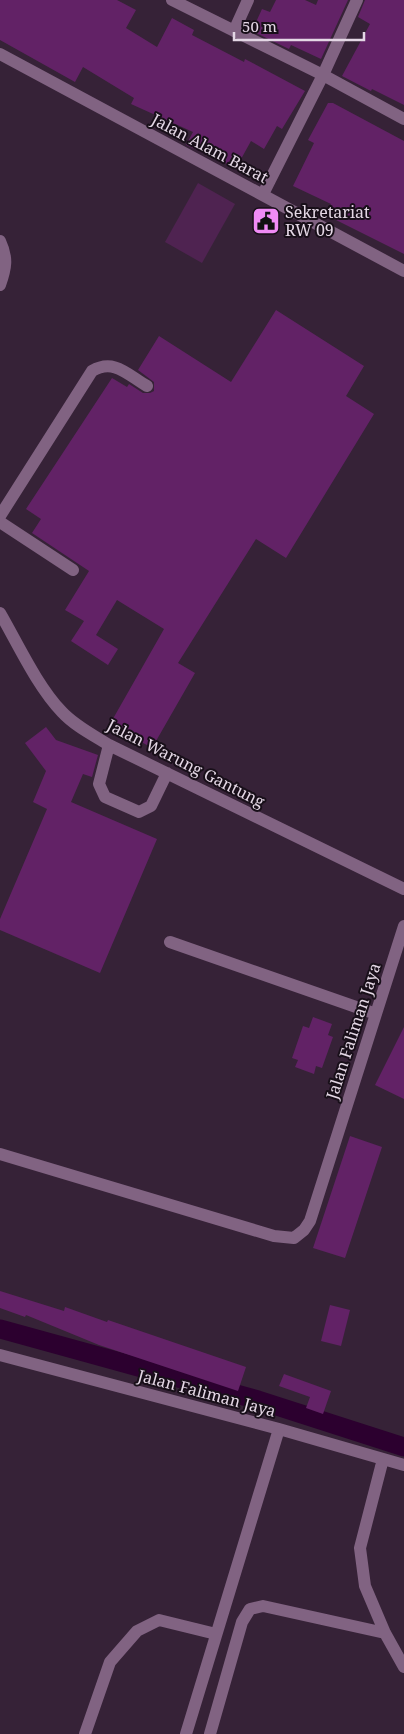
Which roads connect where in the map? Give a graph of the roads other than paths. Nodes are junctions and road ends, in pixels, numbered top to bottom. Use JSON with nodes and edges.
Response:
{"nodes":[{"id":1,"x":172,"y":0,"type":"edge"},
{"id":2,"x":248,"y":0,"type":"edge"},
{"id":3,"x":357,"y":0,"type":"edge"},
{"id":4,"x":234,"y":31,"type":"junction"},
{"id":5,"x":0,"y":54,"type":"edge"},
{"id":6,"x":323,"y":75,"type":"junction"},
{"id":7,"x":404,"y":119,"type":"edge"},
{"id":8,"x":263,"y":194,"type":"junction"},
{"id":9,"x":0,"y":241,"type":"edge"},
{"id":10,"x":404,"y":271,"type":"edge"},
{"id":11,"x":0,"y":286,"type":"edge"},
{"id":12,"x":147,"y":386,"type":"dead end"},
{"id":13,"x":0,"y":516,"type":"edge"},
{"id":14,"x":0,"y":522,"type":"edge"},
{"id":15,"x":72,"y":570,"type":"dead end"},
{"id":16,"x":0,"y":614,"type":"edge"},
{"id":17,"x":109,"y":745,"type":"junction"},
{"id":18,"x":167,"y":773,"type":"junction"},
{"id":19,"x":404,"y":889,"type":"edge"},
{"id":20,"x":404,"y":926,"type":"edge"},
{"id":21,"x":170,"y":942,"type":"dead end"},
{"id":22,"x":376,"y":1014,"type":"junction"},
{"id":23,"x":0,"y":1154,"type":"edge"},
{"id":24,"x":0,"y":1355,"type":"edge"},
{"id":25,"x":279,"y":1429,"type":"junction"},
{"id":26,"x":383,"y":1459,"type":"junction"},
{"id":27,"x":404,"y":1465,"type":"edge"},
{"id":28,"x":385,"y":1633,"type":"junction"},
{"id":29,"x":216,"y":1634,"type":"junction"},
{"id":30,"x":404,"y":1667,"type":"edge"},
{"id":31,"x":85,"y":1734,"type":"edge"},
{"id":32,"x":186,"y":1734,"type":"edge"},
{"id":33,"x":210,"y":1734,"type":"edge"}],
"edges":[{"from":1,"to":4,"type":"street"},
{"from":2,"to":4,"type":"street"},
{"from":3,"to":6,"type":"street"},
{"from":4,"to":6,"type":"street"},
{"from":5,"to":8,"type":"street","name":"Jalan Alam Barat"},
{"from":6,"to":7,"type":"street"},
{"from":6,"to":8,"type":"street"},
{"from":8,"to":10,"type":"street","name":"Jalan Alam Barat"},
{"from":9,"to":11,"type":"street"},
{"from":12,"to":13,"type":"street"},
{"from":14,"to":15,"type":"street"},
{"from":16,"to":17,"type":"street","name":"Jalan Warung Gantung"},
{"from":17,"to":18,"type":"street","name":"Jalan Warung Gantung"},
{"from":17,"to":18,"type":"street"},
{"from":18,"to":19,"type":"street","name":"Jalan Warung Gantung"},
{"from":20,"to":22,"type":"street","name":"Jalan Faliman Jaya"},
{"from":21,"to":22,"type":"street"},
{"from":22,"to":23,"type":"street","name":"Jalan Faliman Jaya"},
{"from":24,"to":25,"type":"street","name":"Jalan Faliman Jaya"},
{"from":25,"to":26,"type":"street","name":"Jalan Faliman Jaya"},
{"from":25,"to":29,"type":"street"},
{"from":26,"to":27,"type":"street","name":"Jalan Faliman Jaya"},
{"from":26,"to":28,"type":"street"},
{"from":28,"to":30,"type":"street"},
{"from":28,"to":33,"type":"street"},
{"from":29,"to":31,"type":"street"},
{"from":29,"to":32,"type":"street"}]}
